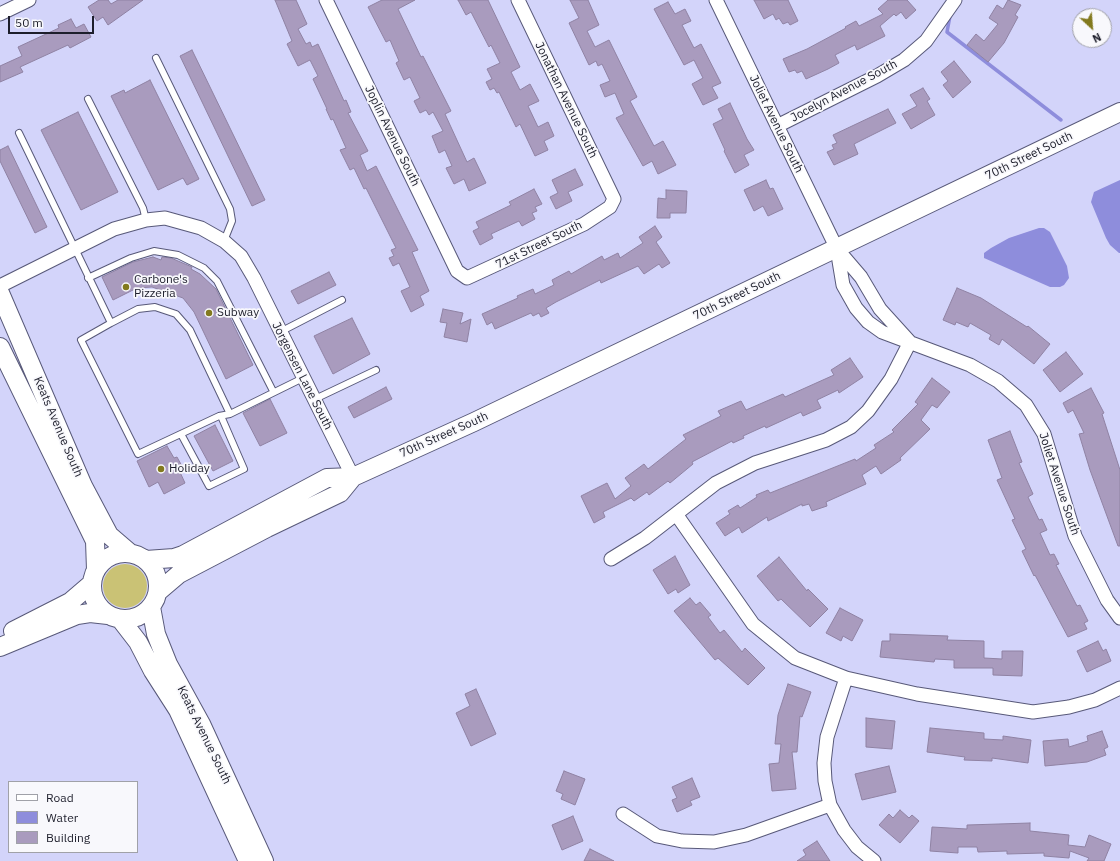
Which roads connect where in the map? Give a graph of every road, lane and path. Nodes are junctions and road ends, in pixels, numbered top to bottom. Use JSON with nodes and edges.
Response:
{"nodes":[{"id":1,"x":29,"y":0,"type":"edge"},
{"id":2,"x":326,"y":0,"type":"edge"},
{"id":3,"x":518,"y":0,"type":"edge"},
{"id":4,"x":716,"y":0,"type":"edge"},
{"id":5,"x":955,"y":0,"type":"edge"},
{"id":6,"x":0,"y":14,"type":"edge"},
{"id":7,"x":156,"y":58,"type":"dead end"},
{"id":8,"x":88,"y":99,"type":"dead end"},
{"id":9,"x":1120,"y":112,"type":"edge"},
{"id":10,"x":777,"y":126,"type":"junction"},
{"id":11,"x":19,"y":133,"type":"dead end"},
{"id":12,"x":614,"y":199,"type":"joint"},
{"id":13,"x":146,"y":220,"type":"junction"},
{"id":14,"x":224,"y":241,"type":"junction"},
{"id":15,"x":75,"y":249,"type":"junction"},
{"id":16,"x":837,"y":249,"type":"junction"},
{"id":17,"x":459,"y":272,"type":"joint"},
{"id":18,"x":88,"y":278,"type":"junction"},
{"id":19,"x":0,"y":286,"type":"edge"},
{"id":20,"x":0,"y":293,"type":"edge"},
{"id":21,"x":342,"y":300,"type":"dead end"},
{"id":22,"x":111,"y":323,"type":"junction"},
{"id":23,"x":280,"y":332,"type":"junction"},
{"id":24,"x":910,"y":342,"type":"junction"},
{"id":25,"x":0,"y":347,"type":"edge"},
{"id":26,"x":376,"y":370,"type":"dead end"},
{"id":27,"x":303,"y":378,"type":"junction"},
{"id":28,"x":273,"y":391,"type":"junction"},
{"id":29,"x":315,"y":399,"type":"junction"},
{"id":30,"x":230,"y":414,"type":"junction"},
{"id":31,"x":220,"y":416,"type":"junction"},
{"id":32,"x":181,"y":434,"type":"junction"},
{"id":33,"x":353,"y":477,"type":"junction"},
{"id":34,"x":676,"y":514,"type":"junction"},
{"id":35,"x":130,"y":553,"type":"junction"},
{"id":36,"x":611,"y":559,"type":"dead end"},
{"id":37,"x":146,"y":560,"type":"junction"},
{"id":38,"x":94,"y":577,"type":"junction"},
{"id":39,"x":159,"y":591,"type":"junction"},
{"id":40,"x":152,"y":607,"type":"junction"},
{"id":41,"x":115,"y":617,"type":"junction"},
{"id":42,"x":1120,"y":618,"type":"edge"},
{"id":43,"x":0,"y":635,"type":"edge"},
{"id":44,"x":0,"y":647,"type":"edge"},
{"id":45,"x":846,"y":678,"type":"junction"},
{"id":46,"x":1120,"y":688,"type":"edge"},
{"id":47,"x":830,"y":805,"type":"junction"},
{"id":48,"x":622,"y":814,"type":"dead end"},
{"id":49,"x":248,"y":861,"type":"edge"},
{"id":50,"x":264,"y":861,"type":"edge"},
{"id":51,"x":874,"y":861,"type":"edge"}],
"edges":[{"from":1,"to":6,"type":"street"},
{"from":2,"to":17,"type":"street","name":"Joplin Avenue South"},
{"from":3,"to":12,"type":"street","name":"Jonathan Avenue South"},
{"from":4,"to":10,"type":"street","name":"Joliet Avenue South"},
{"from":5,"to":10,"type":"street","name":"Jocelyn Avenue South"},
{"from":7,"to":14,"type":"lane"},
{"from":8,"to":13,"type":"lane"},
{"from":9,"to":16,"type":"main road","name":"70th Street South"},
{"from":10,"to":16,"type":"street","name":"Joliet Avenue South"},
{"from":11,"to":15,"type":"lane"},
{"from":12,"to":17,"type":"street","name":"71st Street South"},
{"from":13,"to":14,"type":"street","name":"Jorgensen Lane South"},
{"from":13,"to":15,"type":"street","name":"Jorgensen Lane South"},
{"from":14,"to":23,"type":"street","name":"Jorgensen Lane South"},
{"from":15,"to":18,"type":"lane"},
{"from":15,"to":19,"type":"street","name":"Jorgensen Lane South"},
{"from":16,"to":24,"type":"street","name":"Joliet Avenue South"},
{"from":16,"to":24,"type":"street","name":"Joliet Avenue South"},
{"from":16,"to":33,"type":"main road","name":"70th Street South"},
{"from":18,"to":22,"type":"lane"},
{"from":18,"to":28,"type":"lane"},
{"from":20,"to":35,"type":"main road","name":"Keats Avenue South"},
{"from":21,"to":23,"type":"lane"},
{"from":22,"to":30,"type":"lane"},
{"from":22,"to":32,"type":"lane"},
{"from":23,"to":27,"type":"street","name":"Jorgensen Lane South"},
{"from":24,"to":34,"type":"street"},
{"from":24,"to":42,"type":"street","name":"Joliet Avenue South"},
{"from":25,"to":38,"type":"main road","name":"Keats Avenue South"},
{"from":26,"to":29,"type":"lane"},
{"from":27,"to":28,"type":"lane"},
{"from":27,"to":29,"type":"street","name":"Jorgensen Lane South"},
{"from":28,"to":30,"type":"lane"},
{"from":29,"to":33,"type":"street","name":"Jorgensen Lane South"},
{"from":30,"to":31,"type":"lane"},
{"from":31,"to":32,"type":"lane"},
{"from":31,"to":32,"type":"lane"},
{"from":33,"to":37,"type":"main road","name":"70th Street South"},
{"from":33,"to":39,"type":"main road","name":"70th Street South"},
{"from":34,"to":36,"type":"street"},
{"from":34,"to":45,"type":"street"},
{"from":35,"to":37,"type":"main road"},
{"from":35,"to":38,"type":"main road"},
{"from":37,"to":39,"type":"main road"},
{"from":38,"to":41,"type":"main road"},
{"from":38,"to":43,"type":"main road"},
{"from":39,"to":40,"type":"main road"},
{"from":40,"to":41,"type":"main road"},
{"from":40,"to":50,"type":"main road","name":"Keats Avenue South"},
{"from":41,"to":44,"type":"main road"},
{"from":41,"to":49,"type":"main road","name":"Keats Avenue South"},
{"from":45,"to":46,"type":"street"},
{"from":45,"to":47,"type":"street"},
{"from":47,"to":48,"type":"street"},
{"from":47,"to":51,"type":"street"}]}
